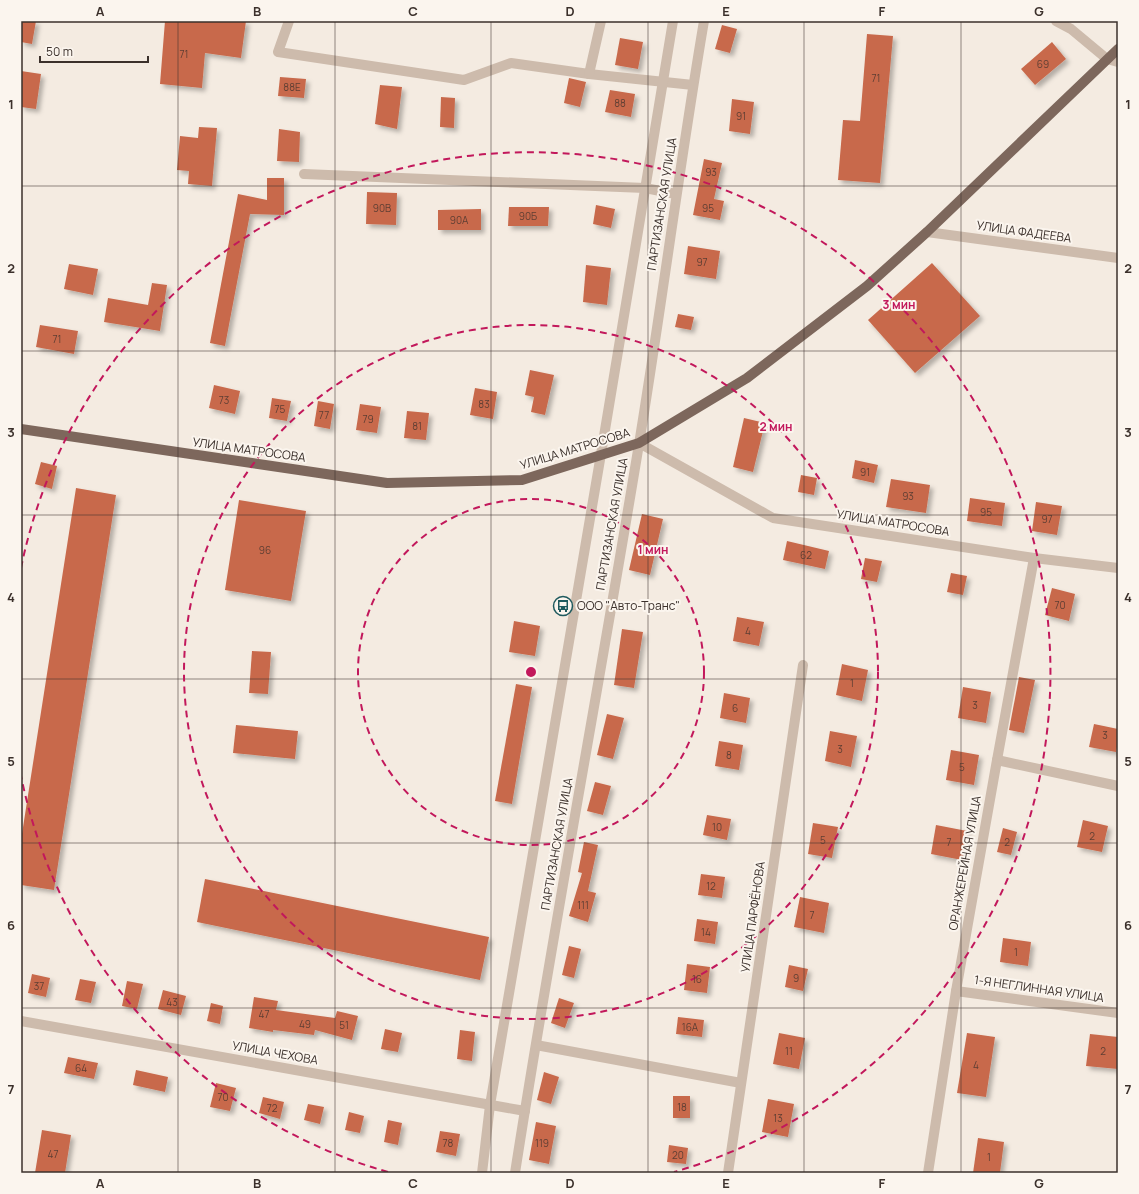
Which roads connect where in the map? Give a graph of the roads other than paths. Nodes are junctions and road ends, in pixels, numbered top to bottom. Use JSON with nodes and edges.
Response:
{"nodes":[{"id":1,"x":289,"y":21,"type":"edge"},
{"id":2,"x":601,"y":21,"type":"edge"},
{"id":3,"x":673,"y":21,"type":"edge"},
{"id":4,"x":704,"y":21,"type":"edge"},
{"id":5,"x":1056,"y":21,"type":"edge"},
{"id":6,"x":1118,"y":49,"type":"edge"},
{"id":7,"x":1107,"y":59,"type":"junction"},
{"id":8,"x":1118,"y":62,"type":"edge"},
{"id":9,"x":589,"y":74,"type":"junction"},
{"id":10,"x":663,"y":81,"type":"junction"},
{"id":11,"x":693,"y":85,"type":"junction"},
{"id":12,"x":304,"y":174,"type":"dead end"},
{"id":13,"x":645,"y":188,"type":"junction"},
{"id":14,"x":676,"y":194,"type":"junction"},
{"id":15,"x":926,"y":232,"type":"junction"},
{"id":16,"x":1118,"y":258,"type":"edge"},
{"id":17,"x":21,"y":429,"type":"edge"},
{"id":18,"x":639,"y":443,"type":"junction"},
{"id":19,"x":601,"y":454,"type":"junction"},
{"id":20,"x":1034,"y":558,"type":"junction"},
{"id":21,"x":1118,"y":568,"type":"edge"},
{"id":22,"x":803,"y":665,"type":"dead end"},
{"id":23,"x":997,"y":760,"type":"junction"},
{"id":24,"x":1118,"y":786,"type":"edge"},
{"id":25,"x":956,"y":991,"type":"junction"},
{"id":26,"x":1118,"y":1013,"type":"edge"},
{"id":27,"x":21,"y":1021,"type":"edge"},
{"id":28,"x":536,"y":1045,"type":"junction"},
{"id":29,"x":742,"y":1083,"type":"junction"},
{"id":30,"x":490,"y":1105,"type":"junction"},
{"id":31,"x":525,"y":1111,"type":"junction"},
{"id":32,"x":482,"y":1173,"type":"edge"},
{"id":33,"x":515,"y":1173,"type":"edge"},
{"id":34,"x":728,"y":1173,"type":"edge"},
{"id":35,"x":928,"y":1173,"type":"edge"}],
"edges":[{"from":1,"to":9,"type":"street"},
{"from":2,"to":9,"type":"street"},
{"from":3,"to":10,"type":"street","name":"ПАРТИЗАНСКАЯ УЛИЦА"},
{"from":4,"to":11,"type":"street","name":"ПАРТИЗАНСКАЯ УЛИЦА"},
{"from":5,"to":7,"type":"street"},
{"from":6,"to":7,"type":"main road"},
{"from":7,"to":8,"type":"street"},
{"from":7,"to":15,"type":"main road"},
{"from":9,"to":10,"type":"street"},
{"from":10,"to":11,"type":"street"},
{"from":10,"to":13,"type":"street","name":"ПАРТИЗАНСКАЯ УЛИЦА"},
{"from":11,"to":14,"type":"street","name":"ПАРТИЗАНСКАЯ УЛИЦА"},
{"from":12,"to":13,"type":"street"},
{"from":13,"to":14,"type":"street"},
{"from":13,"to":19,"type":"street","name":"ПАРТИЗАНСКАЯ УЛИЦА"},
{"from":14,"to":18,"type":"street","name":"ПАРТИЗАНСКАЯ УЛИЦА"},
{"from":15,"to":16,"type":"street","name":"УЛИЦА ФАДЕЕВА"},
{"from":15,"to":18,"type":"main road"},
{"from":17,"to":19,"type":"main road","name":"УЛИЦА МАТРОСОВА"},
{"from":18,"to":19,"type":"main road","name":"УЛИЦА МАТРОСОВА"},
{"from":18,"to":20,"type":"street","name":"УЛИЦА МАТРОСОВА"},
{"from":18,"to":28,"type":"street","name":"ПАРТИЗАНСКАЯ УЛИЦА"},
{"from":19,"to":30,"type":"street","name":"ПАРТИЗАНСКАЯ УЛИЦА"},
{"from":20,"to":21,"type":"street","name":"УЛИЦА МАТРОСОВА"},
{"from":20,"to":23,"type":"street","name":"ОРАНЖЕРЕЙНАЯ УЛИЦА"},
{"from":22,"to":29,"type":"street","name":"УЛИЦА ПАРФЁНОВА"},
{"from":23,"to":24,"type":"street"},
{"from":23,"to":25,"type":"street","name":"ОРАНЖЕРЕЙНАЯ УЛИЦА"},
{"from":25,"to":26,"type":"street","name":"1-Я НЕГЛИННАЯ УЛИЦА"},
{"from":25,"to":35,"type":"street","name":"ОРАНЖЕРЕЙНАЯ УЛИЦА"},
{"from":27,"to":30,"type":"street","name":"УЛИЦА ЧЕХОВА"},
{"from":28,"to":29,"type":"street"},
{"from":28,"to":31,"type":"street","name":"ПАРТИЗАНСКАЯ УЛИЦА"},
{"from":29,"to":34,"type":"street","name":"УЛИЦА ПАРФЁНОВА"},
{"from":30,"to":31,"type":"street","name":"УЛИЦА ЧЕХОВА"},
{"from":30,"to":32,"type":"street","name":"ПАРТИЗАНСКАЯ УЛИЦА"},
{"from":31,"to":33,"type":"street","name":"ПАРТИЗАНСКАЯ УЛИЦА"}]}
